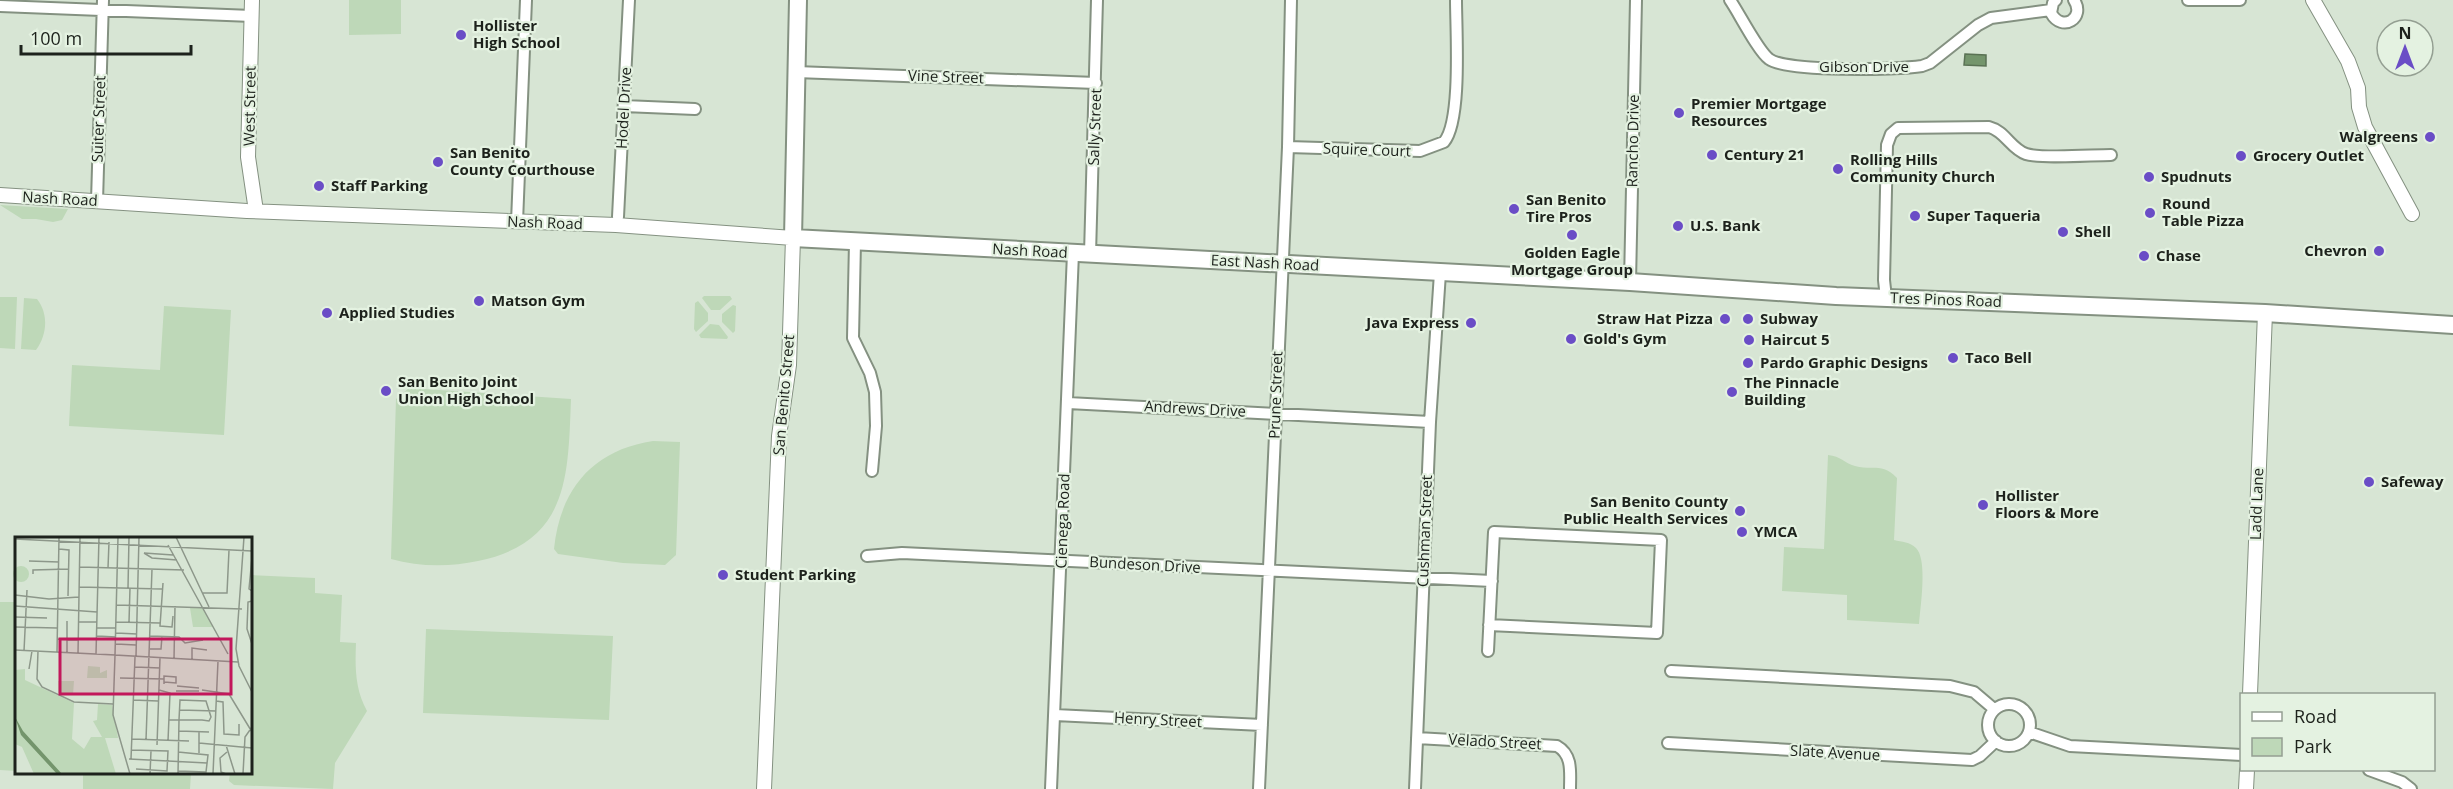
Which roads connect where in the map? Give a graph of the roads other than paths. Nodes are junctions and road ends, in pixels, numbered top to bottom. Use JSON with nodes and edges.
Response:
{"nodes":[{"id":1,"x":252,"y":0,"type":"edge"},
{"id":2,"x":526,"y":0,"type":"edge"},
{"id":3,"x":629,"y":0,"type":"edge"},
{"id":4,"x":798,"y":0,"type":"edge"},
{"id":5,"x":1097,"y":0,"type":"edge"},
{"id":6,"x":1292,"y":0,"type":"edge"},
{"id":7,"x":1456,"y":0,"type":"edge"},
{"id":8,"x":1636,"y":0,"type":"edge"},
{"id":9,"x":1730,"y":0,"type":"edge"},
{"id":10,"x":2188,"y":0,"type":"edge"},
{"id":11,"x":2240,"y":0,"type":"edge"},
{"id":12,"x":2313,"y":0,"type":"edge"},
{"id":13,"x":2079,"y":1,"type":"edge"},
{"id":14,"x":2053,"y":5,"type":"edge"},
{"id":15,"x":0,"y":6,"type":"edge"},
{"id":16,"x":103,"y":6,"type":"edge"},
{"id":17,"x":252,"y":16,"type":"junction"},
{"id":18,"x":796,"y":72,"type":"junction"},
{"id":19,"x":1096,"y":83,"type":"junction"},
{"id":20,"x":624,"y":106,"type":"junction"},
{"id":21,"x":695,"y":109,"type":"dead end"},
{"id":22,"x":1288,"y":147,"type":"junction"},
{"id":23,"x":2110,"y":155,"type":"dead end"},
{"id":24,"x":0,"y":195,"type":"edge"},
{"id":25,"x":97,"y":201,"type":"junction"},
{"id":26,"x":256,"y":211,"type":"junction"},
{"id":27,"x":2412,"y":214,"type":"dead end"},
{"id":28,"x":618,"y":217,"type":"dead end"},
{"id":29,"x":517,"y":222,"type":"junction"},
{"id":30,"x":794,"y":238,"type":"junction"},
{"id":31,"x":855,"y":242,"type":"junction"},
{"id":32,"x":1082,"y":254,"type":"junction"},
{"id":33,"x":1282,"y":264,"type":"junction"},
{"id":34,"x":1440,"y":273,"type":"junction"},
{"id":35,"x":1629,"y":282,"type":"junction"},
{"id":36,"x":1886,"y":298,"type":"junction"},
{"id":37,"x":2265,"y":313,"type":"junction"},
{"id":38,"x":2453,"y":325,"type":"edge"},
{"id":39,"x":1068,"y":403,"type":"junction"},
{"id":40,"x":1276,"y":413,"type":"junction"},
{"id":41,"x":1430,"y":422,"type":"junction"},
{"id":42,"x":872,"y":471,"type":"dead end"},
{"id":43,"x":867,"y":556,"type":"dead end"},
{"id":44,"x":1062,"y":561,"type":"junction"},
{"id":45,"x":1269,"y":571,"type":"junction"},
{"id":46,"x":1424,"y":578,"type":"junction"},
{"id":47,"x":1492,"y":581,"type":"junction"},
{"id":48,"x":1490,"y":625,"type":"junction"},
{"id":49,"x":1488,"y":651,"type":"dead end"},
{"id":50,"x":1671,"y":671,"type":"dead end"},
{"id":51,"x":2250,"y":693,"type":"edge"},
{"id":52,"x":1994,"y":709,"type":"junction"},
{"id":53,"x":1055,"y":715,"type":"junction"},
{"id":54,"x":1262,"y":725,"type":"junction"},
{"id":55,"x":2029,"y":732,"type":"junction"},
{"id":56,"x":1417,"y":738,"type":"junction"},
{"id":57,"x":1996,"y":741,"type":"junction"},
{"id":58,"x":1668,"y":744,"type":"dead end"},
{"id":59,"x":2240,"y":755,"type":"edge"},
{"id":60,"x":2247,"y":771,"type":"edge"},
{"id":61,"x":2372,"y":771,"type":"edge"},
{"id":62,"x":764,"y":789,"type":"edge"},
{"id":63,"x":1051,"y":789,"type":"edge"},
{"id":64,"x":1259,"y":789,"type":"edge"},
{"id":65,"x":1415,"y":789,"type":"edge"},
{"id":66,"x":1570,"y":789,"type":"edge"},
{"id":67,"x":2246,"y":789,"type":"edge"},
{"id":68,"x":2411,"y":789,"type":"edge"}],
"edges":[{"from":1,"to":17,"type":"street","name":"West Street"},
{"from":2,"to":29,"type":"street"},
{"from":3,"to":20,"type":"street","name":"Hodel Drive"},
{"from":4,"to":18,"type":"main road","name":"San Benito Street"},
{"from":5,"to":19,"type":"street","name":"Sally Street"},
{"from":6,"to":22,"type":"street","name":"Prune Street"},
{"from":7,"to":22,"type":"street","name":"Squire Court"},
{"from":8,"to":35,"type":"street","name":"Rancho Drive"},
{"from":9,"to":14,"type":"street","name":"Gibson Drive"},
{"from":10,"to":11,"type":"street"},
{"from":12,"to":27,"type":"street"},
{"from":13,"to":14,"type":"street"},
{"from":15,"to":16,"type":"street"},
{"from":16,"to":17,"type":"street"},
{"from":16,"to":25,"type":"street","name":"Suiter Street"},
{"from":17,"to":26,"type":"street","name":"West Street"},
{"from":18,"to":19,"type":"street","name":"Vine Street"},
{"from":18,"to":30,"type":"main road","name":"San Benito Street"},
{"from":19,"to":32,"type":"street","name":"Sally Street"},
{"from":20,"to":21,"type":"street"},
{"from":20,"to":28,"type":"street","name":"Hodel Drive"},
{"from":22,"to":33,"type":"street","name":"Prune Street"},
{"from":23,"to":36,"type":"street"},
{"from":24,"to":25,"type":"street","name":"Nash Road"},
{"from":25,"to":26,"type":"street","name":"Nash Road"},
{"from":26,"to":29,"type":"street","name":"Nash Road"},
{"from":29,"to":30,"type":"street","name":"Nash Road"},
{"from":30,"to":31,"type":"main road","name":"Nash Road"},
{"from":30,"to":62,"type":"street","name":"San Benito Street"},
{"from":31,"to":32,"type":"main road","name":"Nash Road"},
{"from":31,"to":42,"type":"street"},
{"from":32,"to":33,"type":"main road","name":"East Nash Road"},
{"from":32,"to":39,"type":"street","name":"Cienega Road"},
{"from":33,"to":34,"type":"main road","name":"East Nash Road"},
{"from":33,"to":40,"type":"street","name":"Prune Street"},
{"from":34,"to":35,"type":"main road","name":"Tres Pinos Road"},
{"from":34,"to":41,"type":"street","name":"Cushman Street"},
{"from":35,"to":36,"type":"main road","name":"Tres Pinos Road"},
{"from":36,"to":37,"type":"main road","name":"Tres Pinos Road"},
{"from":37,"to":38,"type":"main road","name":"Tres Pinos Road"},
{"from":37,"to":51,"type":"street","name":"Ladd Lane"},
{"from":39,"to":40,"type":"street","name":"Andrews Drive"},
{"from":39,"to":44,"type":"street","name":"Cienega Road"},
{"from":40,"to":41,"type":"street","name":"Andrews Drive"},
{"from":40,"to":45,"type":"street","name":"Prune Street"},
{"from":41,"to":46,"type":"street","name":"Cushman Street"},
{"from":43,"to":44,"type":"street","name":"Bundeson Drive"},
{"from":44,"to":45,"type":"street","name":"Bundeson Drive"},
{"from":44,"to":53,"type":"street","name":"Cienega Road"},
{"from":45,"to":46,"type":"street","name":"Bundeson Drive"},
{"from":45,"to":54,"type":"street","name":"Prune Street"},
{"from":46,"to":47,"type":"street","name":"Bundeson Drive"},
{"from":46,"to":56,"type":"street","name":"Cushman Street"},
{"from":47,"to":48,"type":"street"},
{"from":47,"to":48,"type":"street"},
{"from":48,"to":49,"type":"street"},
{"from":50,"to":52,"type":"street"},
{"from":52,"to":55,"type":"street"},
{"from":52,"to":57,"type":"street"},
{"from":53,"to":54,"type":"street","name":"Henry Street"},
{"from":53,"to":63,"type":"street","name":"Cienega Road"},
{"from":54,"to":64,"type":"street","name":"Prune Street"},
{"from":55,"to":57,"type":"street"},
{"from":55,"to":59,"type":"street"},
{"from":56,"to":65,"type":"street","name":"Cushman Street"},
{"from":56,"to":66,"type":"street","name":"Velado Street"},
{"from":57,"to":58,"type":"street","name":"Slate Avenue"},
{"from":60,"to":67,"type":"street"},
{"from":61,"to":68,"type":"street"}]}
